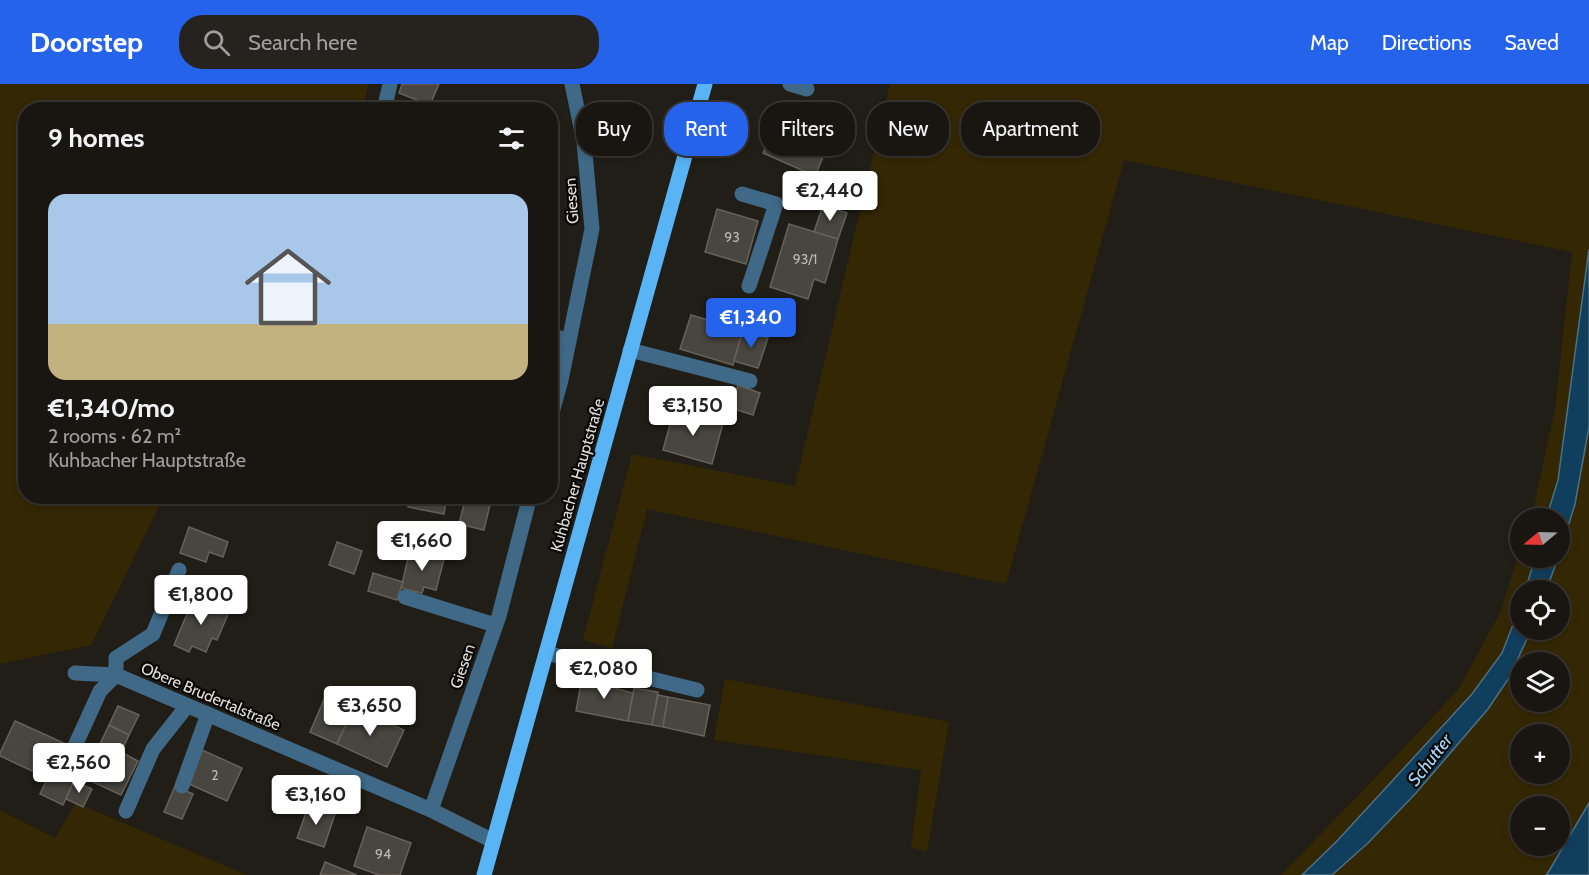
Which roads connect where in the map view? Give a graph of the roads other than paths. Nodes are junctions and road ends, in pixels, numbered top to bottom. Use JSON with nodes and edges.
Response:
{"nodes":[{"id":1,"x":390,"y":84,"type":"edge"},
{"id":2,"x":572,"y":84,"type":"edge"},
{"id":3,"x":705,"y":84,"type":"edge"},
{"id":4,"x":790,"y":84,"type":"edge"},
{"id":5,"x":807,"y":89,"type":"dead end"},
{"id":6,"x":386,"y":102,"type":"edge"},
{"id":7,"x":742,"y":194,"type":"dead end"},
{"id":8,"x":749,"y":286,"type":"dead end"},
{"id":9,"x":558,"y":337,"type":"edge"},
{"id":10,"x":569,"y":340,"type":"junction"},
{"id":11,"x":630,"y":350,"type":"junction"},
{"id":12,"x":750,"y":381,"type":"dead end"},
{"id":13,"x":558,"y":386,"type":"edge"},
{"id":14,"x":528,"y":504,"type":"edge"},
{"id":15,"x":179,"y":570,"type":"dead end"},
{"id":16,"x":405,"y":597,"type":"dead end"},
{"id":17,"x":495,"y":626,"type":"junction"},
{"id":18,"x":546,"y":653,"type":"junction"},
{"id":19,"x":75,"y":673,"type":"dead end"},
{"id":20,"x":116,"y":675,"type":"junction"},
{"id":21,"x":697,"y":690,"type":"dead end"},
{"id":22,"x":187,"y":706,"type":"junction"},
{"id":23,"x":208,"y":714,"type":"junction"},
{"id":24,"x":68,"y":761,"type":"dead end"},
{"id":25,"x":182,"y":786,"type":"dead end"},
{"id":26,"x":431,"y":810,"type":"junction"},
{"id":27,"x":126,"y":811,"type":"dead end"},
{"id":28,"x":493,"y":841,"type":"junction"},
{"id":29,"x":484,"y":875,"type":"edge"}],
"edges":[{"from":1,"to":6,"type":"street"},
{"from":2,"to":10,"type":"street","name":"Giesen"},
{"from":3,"to":11,"type":"main road","name":"Kuhbacher Hauptstraße"},
{"from":4,"to":5,"type":"street"},
{"from":7,"to":8,"type":"street"},
{"from":9,"to":10,"type":"street"},
{"from":10,"to":13,"type":"street","name":"Giesen"},
{"from":11,"to":12,"type":"street"},
{"from":11,"to":18,"type":"main road","name":"Kuhbacher Hauptstraße"},
{"from":14,"to":17,"type":"street","name":"Giesen"},
{"from":15,"to":20,"type":"street"},
{"from":16,"to":17,"type":"street"},
{"from":17,"to":26,"type":"street","name":"Giesen"},
{"from":18,"to":21,"type":"street"},
{"from":18,"to":28,"type":"main road","name":"Kuhbacher Hauptstraße"},
{"from":19,"to":20,"type":"street","name":"Obere Brudertalstraße"},
{"from":20,"to":22,"type":"street","name":"Obere Brudertalstraße"},
{"from":20,"to":24,"type":"street"},
{"from":22,"to":23,"type":"street","name":"Obere Brudertalstraße"},
{"from":22,"to":27,"type":"street"},
{"from":23,"to":25,"type":"street"},
{"from":23,"to":26,"type":"street","name":"Obere Brudertalstraße"},
{"from":26,"to":28,"type":"street","name":"Obere Brudertalstraße"},
{"from":28,"to":29,"type":"main road","name":"Kuhbacher Hauptstraße"}]}
